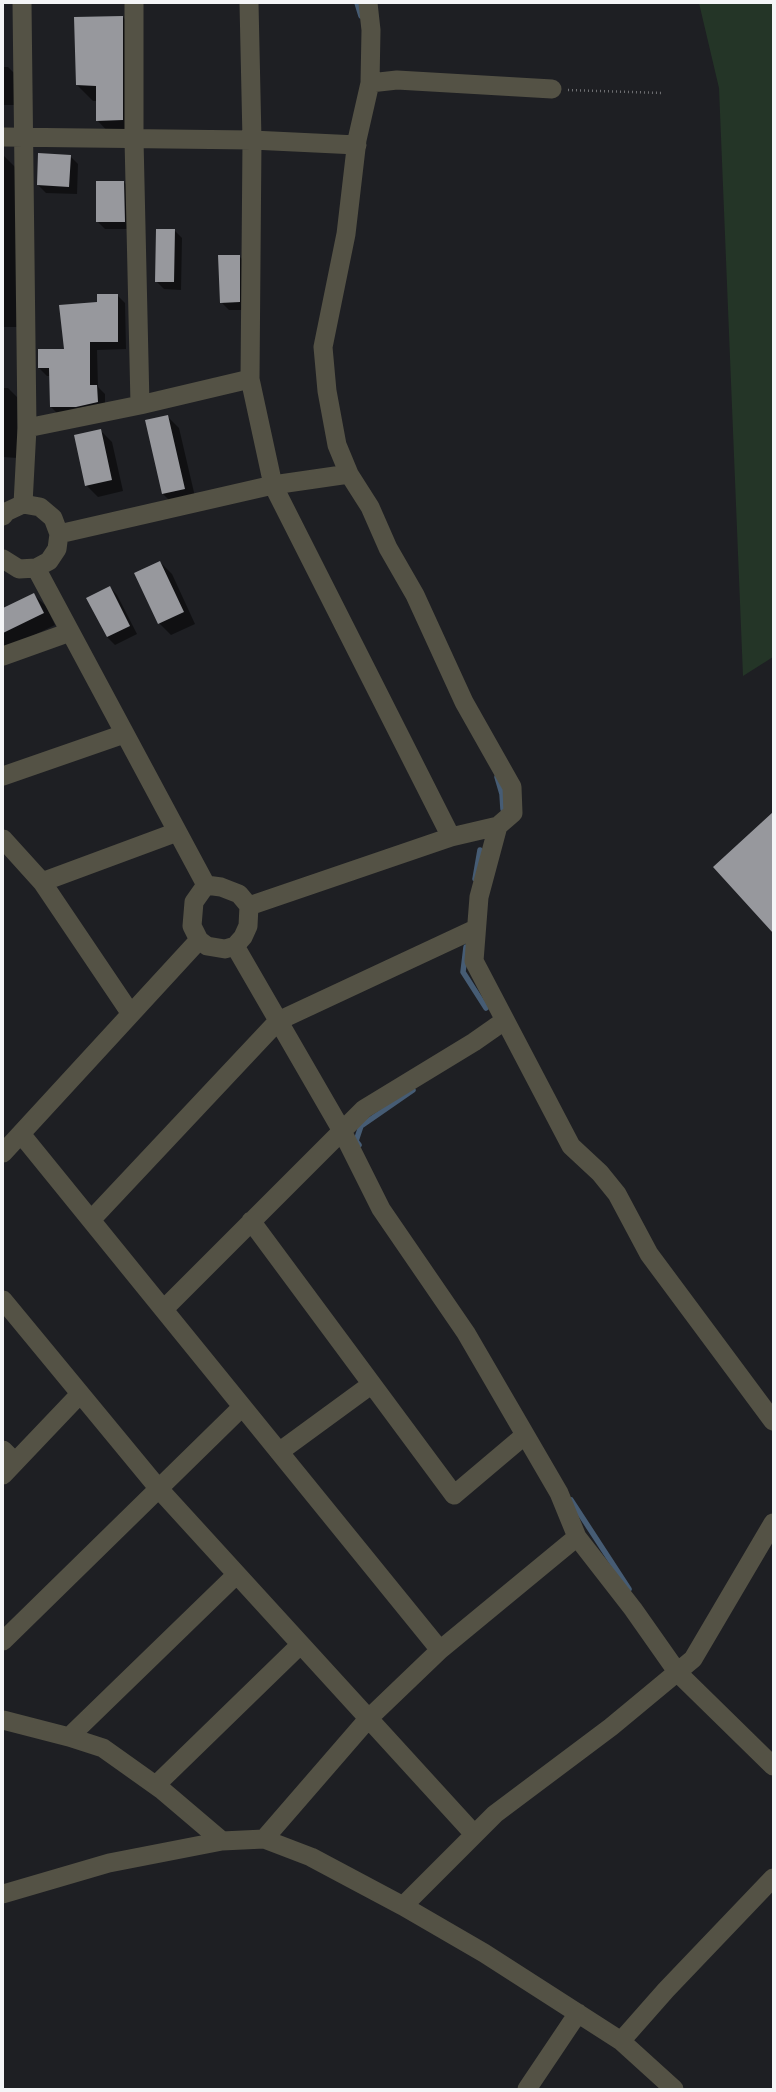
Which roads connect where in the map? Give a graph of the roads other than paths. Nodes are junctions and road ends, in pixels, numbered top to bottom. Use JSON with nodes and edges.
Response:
{"nodes":[{"id":1,"x":22,"y":3,"type":"edge"},
{"id":2,"x":134,"y":3,"type":"edge"},
{"id":3,"x":250,"y":3,"type":"edge"},
{"id":4,"x":368,"y":3,"type":"edge"},
{"id":5,"x":370,"y":83,"type":"junction"},
{"id":6,"x":552,"y":89,"type":"road end"},
{"id":7,"x":3,"y":137,"type":"edge"},
{"id":8,"x":23,"y":137,"type":"junction"},
{"id":9,"x":134,"y":139,"type":"junction"},
{"id":10,"x":252,"y":140,"type":"junction"},
{"id":11,"x":356,"y":145,"type":"junction"},
{"id":12,"x":250,"y":379,"type":"junction"},
{"id":13,"x":140,"y":405,"type":"junction"},
{"id":14,"x":26,"y":428,"type":"junction"},
{"id":15,"x":349,"y":474,"type":"junction"},
{"id":16,"x":273,"y":484,"type":"junction"},
{"id":17,"x":23,"y":504,"type":"junction"},
{"id":18,"x":3,"y":516,"type":"edge"},
{"id":19,"x":59,"y":534,"type":"junction"},
{"id":20,"x":3,"y":559,"type":"edge"},
{"id":21,"x":36,"y":568,"type":"junction"},
{"id":22,"x":70,"y":632,"type":"junction"},
{"id":23,"x":3,"y":656,"type":"edge"},
{"id":24,"x":124,"y":734,"type":"junction"},
{"id":25,"x":3,"y":776,"type":"edge"},
{"id":26,"x":498,"y":826,"type":"junction"},
{"id":27,"x":177,"y":832,"type":"junction"},
{"id":28,"x":451,"y":837,"type":"junction"},
{"id":29,"x":3,"y":839,"type":"edge"},
{"id":30,"x":42,"y":882,"type":"junction"},
{"id":31,"x":206,"y":885,"type":"junction"},
{"id":32,"x":249,"y":906,"type":"junction"},
{"id":33,"x":475,"y":929,"type":"junction"},
{"id":34,"x":199,"y":940,"type":"junction"},
{"id":35,"x":235,"y":946,"type":"junction"},
{"id":36,"x":130,"y":1014,"type":"junction"},
{"id":37,"x":278,"y":1021,"type":"junction"},
{"id":38,"x":504,"y":1021,"type":"junction"},
{"id":39,"x":342,"y":1131,"type":"junction"},
{"id":40,"x":21,"y":1134,"type":"junction"},
{"id":41,"x":3,"y":1153,"type":"edge"},
{"id":42,"x":91,"y":1220,"type":"junction"},
{"id":43,"x":251,"y":1222,"type":"junction"},
{"id":44,"x":3,"y":1300,"type":"edge"},
{"id":45,"x":164,"y":1310,"type":"junction"},
{"id":46,"x":372,"y":1384,"type":"junction"},
{"id":47,"x":80,"y":1394,"type":"junction"},
{"id":48,"x":242,"y":1407,"type":"junction"},
{"id":49,"x":773,"y":1421,"type":"edge"},
{"id":50,"x":525,"y":1435,"type":"junction"},
{"id":51,"x":279,"y":1452,"type":"junction"},
{"id":52,"x":7,"y":1462,"type":"edge"},
{"id":53,"x":159,"y":1489,"type":"junction"},
{"id":54,"x":773,"y":1523,"type":"edge"},
{"id":55,"x":577,"y":1537,"type":"junction"},
{"id":56,"x":236,"y":1575,"type":"junction"},
{"id":57,"x":3,"y":1641,"type":"edge"},
{"id":58,"x":300,"y":1645,"type":"junction"},
{"id":59,"x":440,"y":1650,"type":"junction"},
{"id":60,"x":678,"y":1674,"type":"junction"},
{"id":61,"x":368,"y":1719,"type":"junction"},
{"id":62,"x":3,"y":1720,"type":"edge"},
{"id":63,"x":69,"y":1736,"type":"junction"},
{"id":64,"x":773,"y":1766,"type":"edge"},
{"id":65,"x":156,"y":1785,"type":"junction"},
{"id":66,"x":474,"y":1834,"type":"junction"},
{"id":67,"x":264,"y":1839,"type":"junction"},
{"id":68,"x":222,"y":1841,"type":"junction"},
{"id":69,"x":773,"y":1878,"type":"edge"},
{"id":70,"x":3,"y":1894,"type":"edge"},
{"id":71,"x":403,"y":1906,"type":"junction"},
{"id":72,"x":578,"y":2013,"type":"junction"},
{"id":73,"x":621,"y":2041,"type":"junction"},
{"id":74,"x":527,"y":2089,"type":"edge"},
{"id":75,"x":674,"y":2089,"type":"edge"}],
"edges":[{"from":1,"to":8,"type":"street"},
{"from":2,"to":9,"type":"street"},
{"from":3,"to":10,"type":"street"},
{"from":4,"to":5,"type":"street"},
{"from":5,"to":6,"type":"street"},
{"from":5,"to":11,"type":"street"},
{"from":7,"to":8,"type":"street"},
{"from":8,"to":9,"type":"street"},
{"from":8,"to":14,"type":"street"},
{"from":9,"to":10,"type":"street"},
{"from":9,"to":13,"type":"street"},
{"from":10,"to":11,"type":"street"},
{"from":10,"to":12,"type":"street"},
{"from":11,"to":15,"type":"street"},
{"from":12,"to":13,"type":"street"},
{"from":12,"to":16,"type":"street"},
{"from":13,"to":14,"type":"street"},
{"from":14,"to":17,"type":"street"},
{"from":15,"to":16,"type":"street"},
{"from":15,"to":26,"type":"street"},
{"from":16,"to":19,"type":"street"},
{"from":16,"to":28,"type":"street"},
{"from":17,"to":18,"type":"street"},
{"from":17,"to":19,"type":"street"},
{"from":19,"to":21,"type":"street"},
{"from":20,"to":21,"type":"street"},
{"from":21,"to":22,"type":"street"},
{"from":22,"to":23,"type":"street"},
{"from":22,"to":24,"type":"street"},
{"from":24,"to":25,"type":"street"},
{"from":24,"to":27,"type":"street"},
{"from":26,"to":28,"type":"street"},
{"from":26,"to":33,"type":"street"},
{"from":27,"to":30,"type":"street"},
{"from":27,"to":31,"type":"street"},
{"from":28,"to":32,"type":"street"},
{"from":29,"to":30,"type":"street"},
{"from":30,"to":36,"type":"street"},
{"from":31,"to":32,"type":"street"},
{"from":31,"to":34,"type":"street"},
{"from":32,"to":35,"type":"street"},
{"from":33,"to":37,"type":"street"},
{"from":33,"to":38,"type":"street"},
{"from":34,"to":35,"type":"street"},
{"from":34,"to":36,"type":"street"},
{"from":35,"to":37,"type":"street"},
{"from":36,"to":40,"type":"street"},
{"from":37,"to":39,"type":"street"},
{"from":37,"to":42,"type":"street"},
{"from":38,"to":39,"type":"street"},
{"from":38,"to":49,"type":"street"},
{"from":39,"to":43,"type":"street"},
{"from":39,"to":50,"type":"street"},
{"from":40,"to":41,"type":"street"},
{"from":40,"to":42,"type":"street"},
{"from":42,"to":45,"type":"street"},
{"from":43,"to":45,"type":"street"},
{"from":43,"to":46,"type":"street"},
{"from":44,"to":47,"type":"street"},
{"from":45,"to":48,"type":"street"},
{"from":46,"to":50,"type":"street"},
{"from":46,"to":51,"type":"street"},
{"from":47,"to":52,"type":"street"},
{"from":47,"to":53,"type":"street"},
{"from":48,"to":51,"type":"street"},
{"from":48,"to":53,"type":"street"},
{"from":50,"to":55,"type":"street"},
{"from":51,"to":59,"type":"street"},
{"from":53,"to":56,"type":"street"},
{"from":53,"to":57,"type":"street"},
{"from":54,"to":60,"type":"street"},
{"from":55,"to":59,"type":"street"},
{"from":55,"to":60,"type":"street"},
{"from":56,"to":58,"type":"street"},
{"from":56,"to":63,"type":"street"},
{"from":58,"to":61,"type":"street"},
{"from":58,"to":65,"type":"street"},
{"from":59,"to":61,"type":"street"},
{"from":60,"to":64,"type":"street"},
{"from":60,"to":66,"type":"street"},
{"from":61,"to":66,"type":"street"},
{"from":61,"to":67,"type":"street"},
{"from":62,"to":63,"type":"street"},
{"from":63,"to":65,"type":"street"},
{"from":65,"to":68,"type":"street"},
{"from":66,"to":71,"type":"street"},
{"from":67,"to":68,"type":"street"},
{"from":67,"to":71,"type":"street"},
{"from":68,"to":70,"type":"street"},
{"from":69,"to":73,"type":"street"},
{"from":71,"to":72,"type":"street"},
{"from":72,"to":73,"type":"street"},
{"from":72,"to":74,"type":"street"},
{"from":73,"to":75,"type":"street"}]}
